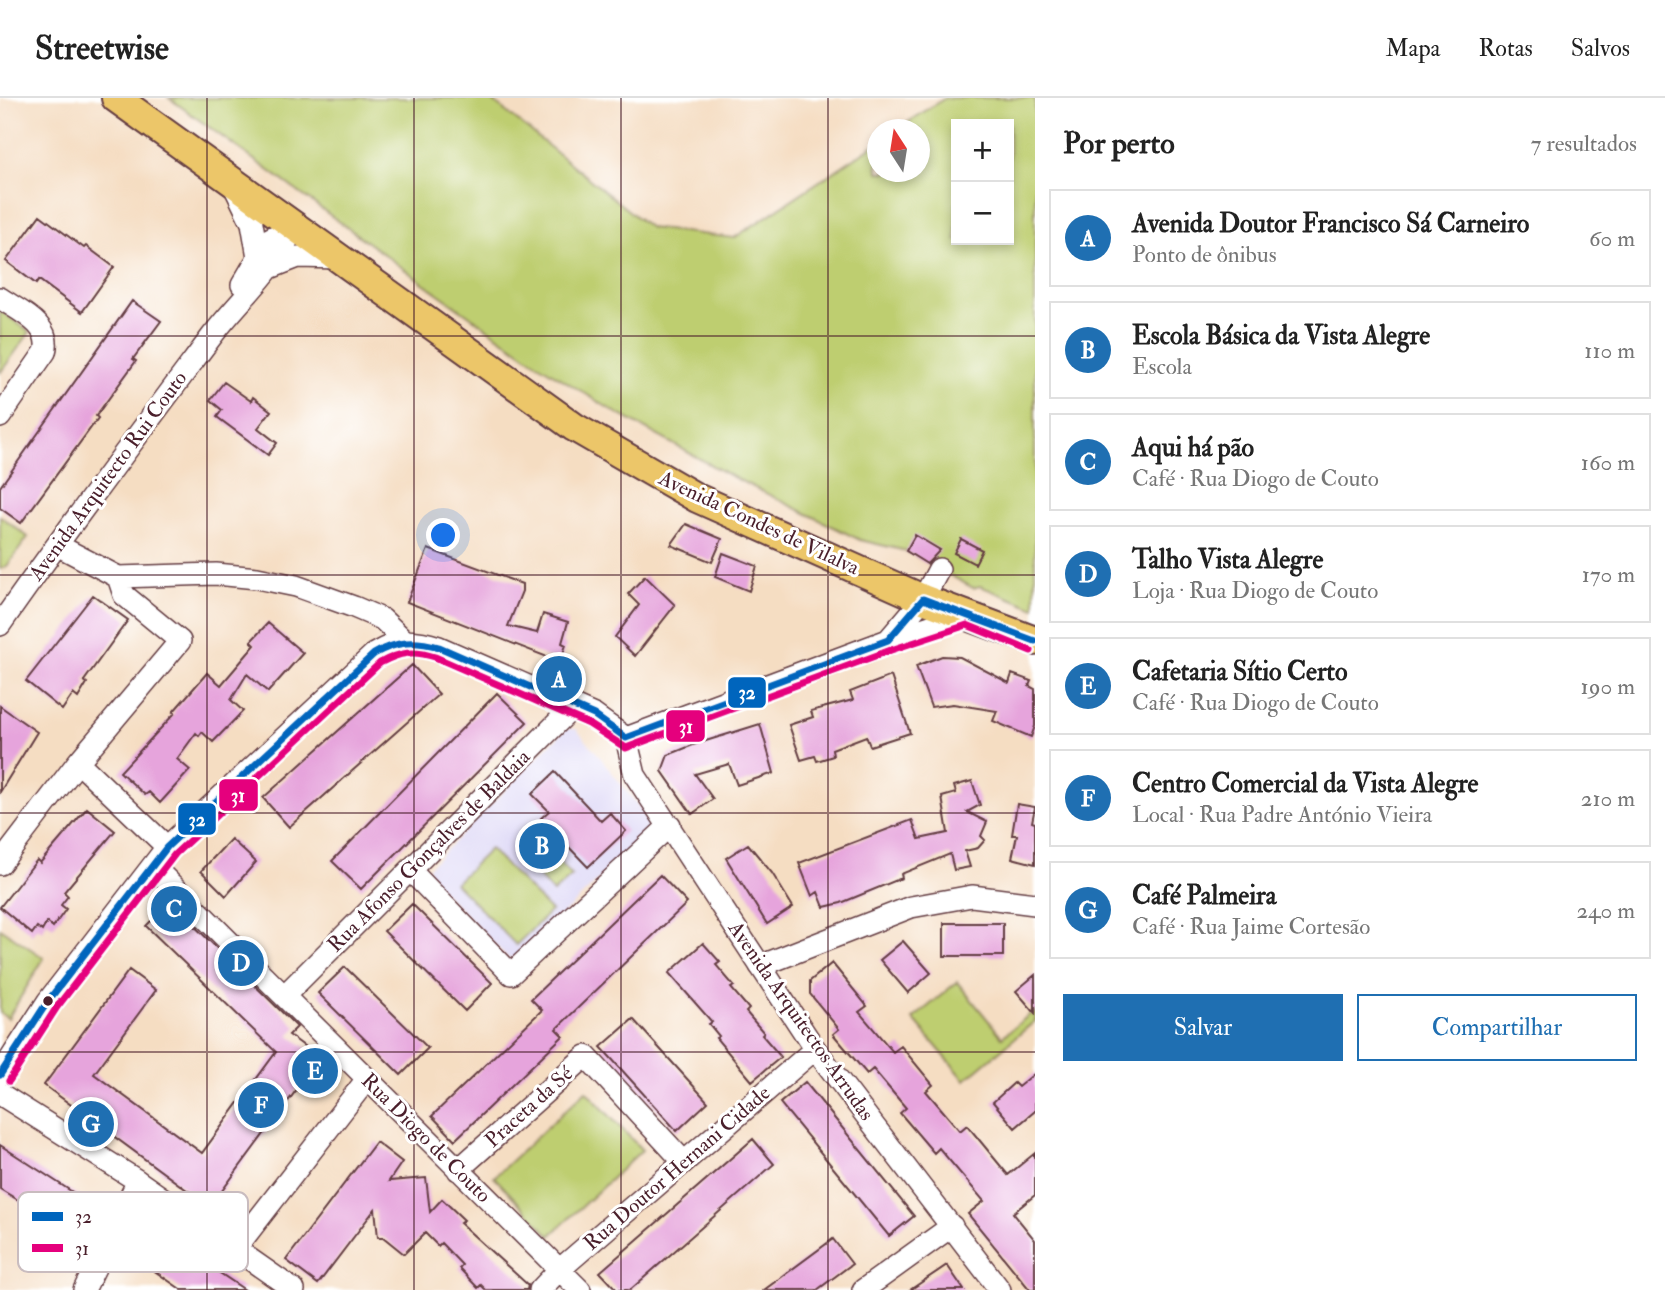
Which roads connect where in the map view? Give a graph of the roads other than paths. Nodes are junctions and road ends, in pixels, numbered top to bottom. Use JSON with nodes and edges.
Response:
{"nodes":[{"id":1,"x":116,"y":98,"type":"edge"},
{"id":2,"x":232,"y":180,"type":"junction"},
{"id":3,"x":294,"y":226,"type":"junction"},
{"id":4,"x":340,"y":258,"type":"junction"},
{"id":5,"x":263,"y":263,"type":"junction"},
{"id":6,"x":0,"y":298,"type":"edge"},
{"id":7,"x":0,"y":417,"type":"edge"},
{"id":8,"x":57,"y":545,"type":"junction"},
{"id":9,"x":939,"y":569,"type":"dead end"},
{"id":10,"x":118,"y":577,"type":"junction"},
{"id":11,"x":923,"y":599,"type":"junction"},
{"id":12,"x":4,"y":612,"type":"edge"},
{"id":13,"x":967,"y":614,"type":"junction"},
{"id":14,"x":404,"y":640,"type":"junction"},
{"id":15,"x":888,"y":640,"type":"junction"},
{"id":16,"x":1035,"y":641,"type":"edge"},
{"id":17,"x":574,"y":706,"type":"junction"},
{"id":18,"x":626,"y":738,"type":"junction"},
{"id":19,"x":78,"y":762,"type":"junction"},
{"id":20,"x":670,"y":825,"type":"junction"},
{"id":21,"x":167,"y":847,"type":"junction"},
{"id":22,"x":0,"y":864,"type":"edge"},
{"id":23,"x":153,"y":866,"type":"junction"},
{"id":24,"x":410,"y":870,"type":"junction"},
{"id":25,"x":1035,"y":904,"type":"edge"},
{"id":26,"x":760,"y":966,"type":"junction"},
{"id":27,"x":284,"y":996,"type":"junction"},
{"id":28,"x":815,"y":1049,"type":"junction"},
{"id":29,"x":0,"y":1075,"type":"edge"},
{"id":30,"x":367,"y":1079,"type":"junction"},
{"id":31,"x":0,"y":1094,"type":"edge"},
{"id":32,"x":684,"y":1162,"type":"junction"},
{"id":33,"x":458,"y":1170,"type":"junction"},
{"id":34,"x":138,"y":1181,"type":"junction"},
{"id":35,"x":133,"y":1192,"type":"edge"},
{"id":36,"x":154,"y":1192,"type":"edge"},
{"id":37,"x":952,"y":1226,"type":"junction"},
{"id":38,"x":248,"y":1233,"type":"edge"},
{"id":39,"x":248,"y":1257,"type":"edge"},
{"id":40,"x":559,"y":1270,"type":"junction"},
{"id":41,"x":93,"y":1272,"type":"edge"},
{"id":42,"x":84,"y":1290,"type":"edge"},
{"id":43,"x":294,"y":1290,"type":"edge"},
{"id":44,"x":540,"y":1290,"type":"edge"},
{"id":45,"x":580,"y":1290,"type":"edge"},
{"id":46,"x":863,"y":1290,"type":"edge"},
{"id":47,"x":1000,"y":1290,"type":"edge"}],
"edges":[{"from":1,"to":2,"type":"main road","name":"Avenida Condes de Vilalva"},
{"from":2,"to":3,"type":"main road","name":"Avenida Condes de Vilalva"},
{"from":2,"to":5,"type":"street"},
{"from":3,"to":4,"type":"main road","name":"Avenida Condes de Vilalva"},
{"from":3,"to":5,"type":"street","name":"Avenida Arquitecto Rui Couto"},
{"from":4,"to":5,"type":"street"},
{"from":4,"to":11,"type":"main road","name":"Avenida Condes de Vilalva"},
{"from":5,"to":8,"type":"street","name":"Avenida Arquitecto Rui Couto"},
{"from":6,"to":7,"type":"street"},
{"from":8,"to":10,"type":"street"},
{"from":8,"to":12,"type":"street","name":"Avenida Arquitecto Rui Couto"},
{"from":9,"to":11,"type":"street"},
{"from":10,"to":14,"type":"street"},
{"from":10,"to":19,"type":"street"},
{"from":11,"to":13,"type":"main road","name":"Avenida Condes de Vilalva"},
{"from":11,"to":15,"type":"street"},
{"from":13,"to":15,"type":"street"},
{"from":13,"to":16,"type":"main road","name":"Avenida Condes de Vilalva"},
{"from":14,"to":17,"type":"street"},
{"from":14,"to":21,"type":"street"},
{"from":15,"to":18,"type":"street"},
{"from":17,"to":18,"type":"street"},
{"from":17,"to":24,"type":"street","name":"Rua Afonso Gonçalves de Baldaia"},
{"from":18,"to":20,"type":"street","name":"Avenida Arquitectos Arrudas"},
{"from":19,"to":21,"type":"street"},
{"from":19,"to":22,"type":"street"},
{"from":20,"to":24,"type":"street"},
{"from":20,"to":26,"type":"street","name":"Avenida Arquitectos Arrudas"},
{"from":21,"to":23,"type":"street"},
{"from":23,"to":27,"type":"street","name":"Rua Diogo de Couto"},
{"from":23,"to":29,"type":"street"},
{"from":24,"to":27,"type":"street","name":"Rua Afonso Gonçalves de Baldaia"},
{"from":25,"to":26,"type":"street"},
{"from":26,"to":28,"type":"street","name":"Avenida Arquitectos Arrudas"},
{"from":27,"to":30,"type":"street","name":"Rua Diogo de Couto"},
{"from":28,"to":32,"type":"street","name":"Rua Doutor Hernani Cidade"},
{"from":28,"to":37,"type":"street","name":"Avenida Arquitectos Arrudas"},
{"from":30,"to":33,"type":"street","name":"Rua Diogo de Couto"},
{"from":30,"to":38,"type":"street"},
{"from":31,"to":34,"type":"street"},
{"from":32,"to":33,"type":"street","name":"Praceta da Sé"},
{"from":32,"to":40,"type":"street","name":"Rua Doutor Hernani Cidade"},
{"from":33,"to":40,"type":"street","name":"Rua Diogo de Couto"},
{"from":34,"to":35,"type":"street"},
{"from":34,"to":36,"type":"street"},
{"from":37,"to":46,"type":"street"},
{"from":37,"to":47,"type":"street","name":"Avenida Arquitectos Arrudas"},
{"from":39,"to":43,"type":"street"},
{"from":40,"to":44,"type":"street","name":"Rua Doutor Hernani Cidade"},
{"from":40,"to":45,"type":"street","name":"Rua Diogo de Couto"},
{"from":41,"to":42,"type":"street"}]}
